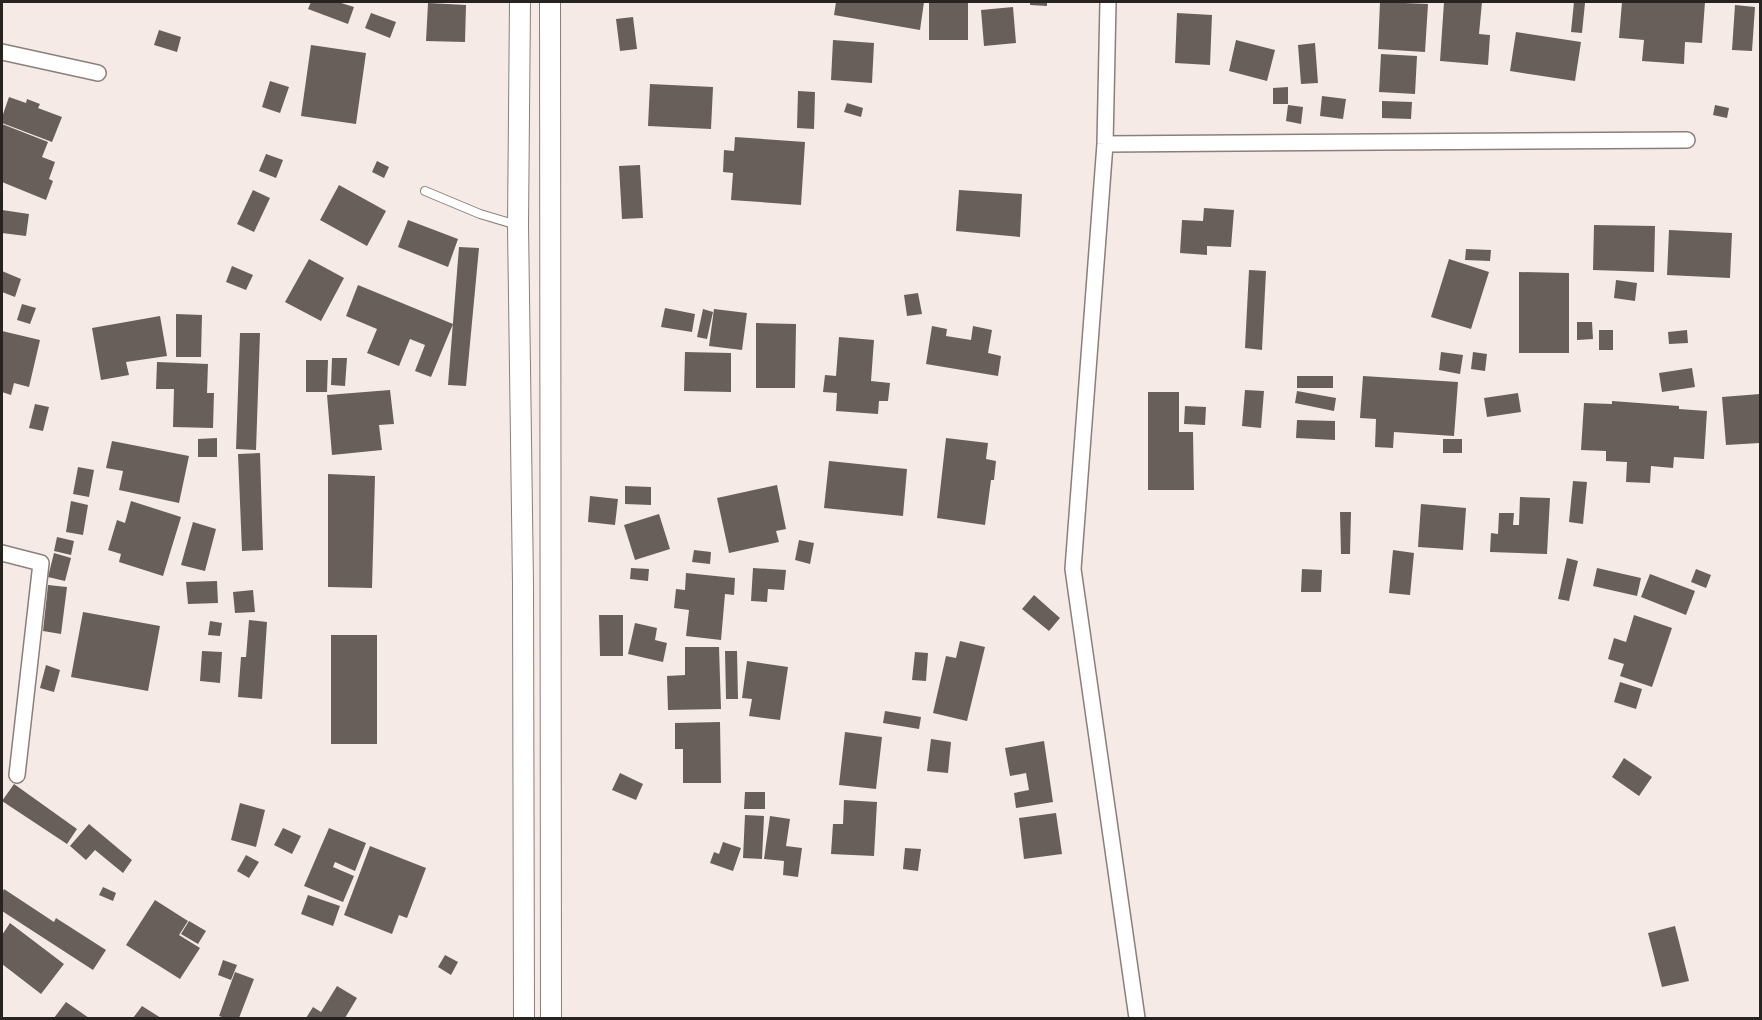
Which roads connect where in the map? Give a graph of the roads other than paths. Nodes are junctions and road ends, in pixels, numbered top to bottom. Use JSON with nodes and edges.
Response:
{"nodes":[{"id":1,"x":520,"y":2,"type":"edge"},
{"id":2,"x":550,"y":2,"type":"edge"},
{"id":3,"x":1108,"y":2,"type":"edge"},
{"id":4,"x":2,"y":52,"type":"edge"},
{"id":5,"x":98,"y":74,"type":"dead end"},
{"id":6,"x":1687,"y":140,"type":"dead end"},
{"id":7,"x":1105,"y":144,"type":"junction"},
{"id":8,"x":425,"y":191,"type":"dead end"},
{"id":9,"x":518,"y":225,"type":"junction"},
{"id":10,"x":2,"y":553,"type":"edge"},
{"id":11,"x":17,"y":775,"type":"dead end"},
{"id":12,"x":524,"y":1018,"type":"edge"},
{"id":13,"x":551,"y":1018,"type":"edge"},
{"id":14,"x":1137,"y":1018,"type":"edge"}],
"edges":[{"from":1,"to":9,"type":"street"},
{"from":2,"to":13,"type":"street"},
{"from":3,"to":7,"type":"street"},
{"from":4,"to":5,"type":"street"},
{"from":6,"to":7,"type":"street"},
{"from":7,"to":14,"type":"street"},
{"from":8,"to":9,"type":"lane"},
{"from":9,"to":12,"type":"street"},
{"from":10,"to":11,"type":"street"}]}
